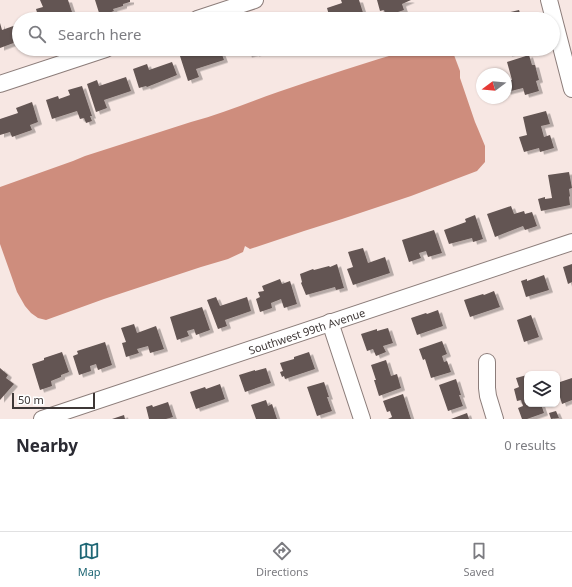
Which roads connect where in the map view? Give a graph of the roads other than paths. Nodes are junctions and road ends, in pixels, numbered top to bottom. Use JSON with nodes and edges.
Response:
{"nodes":[{"id":1,"x":255,"y":0,"type":"edge"},
{"id":2,"x":549,"y":0,"type":"edge"},
{"id":3,"x":218,"y":12,"type":"edge"},
{"id":4,"x":552,"y":12,"type":"edge"},
{"id":5,"x":560,"y":43,"type":"edge"},
{"id":6,"x":85,"y":56,"type":"edge"},
{"id":7,"x":0,"y":84,"type":"edge"},
{"id":8,"x":572,"y":89,"type":"edge"},
{"id":9,"x":572,"y":242,"type":"edge"},
{"id":10,"x":330,"y":322,"type":"junction"},
{"id":11,"x":487,"y":362,"type":"dead end"},
{"id":12,"x":42,"y":419,"type":"edge"},
{"id":13,"x":362,"y":419,"type":"edge"},
{"id":14,"x":495,"y":419,"type":"edge"}],
"edges":[{"from":1,"to":3,"type":"street"},
{"from":2,"to":4,"type":"street"},
{"from":5,"to":8,"type":"street"},
{"from":6,"to":7,"type":"street"},
{"from":9,"to":10,"type":"street","name":"Southwest 99th Avenue"},
{"from":10,"to":12,"type":"street","name":"Southwest 99th Avenue"},
{"from":10,"to":13,"type":"street"},
{"from":11,"to":14,"type":"street"}]}
